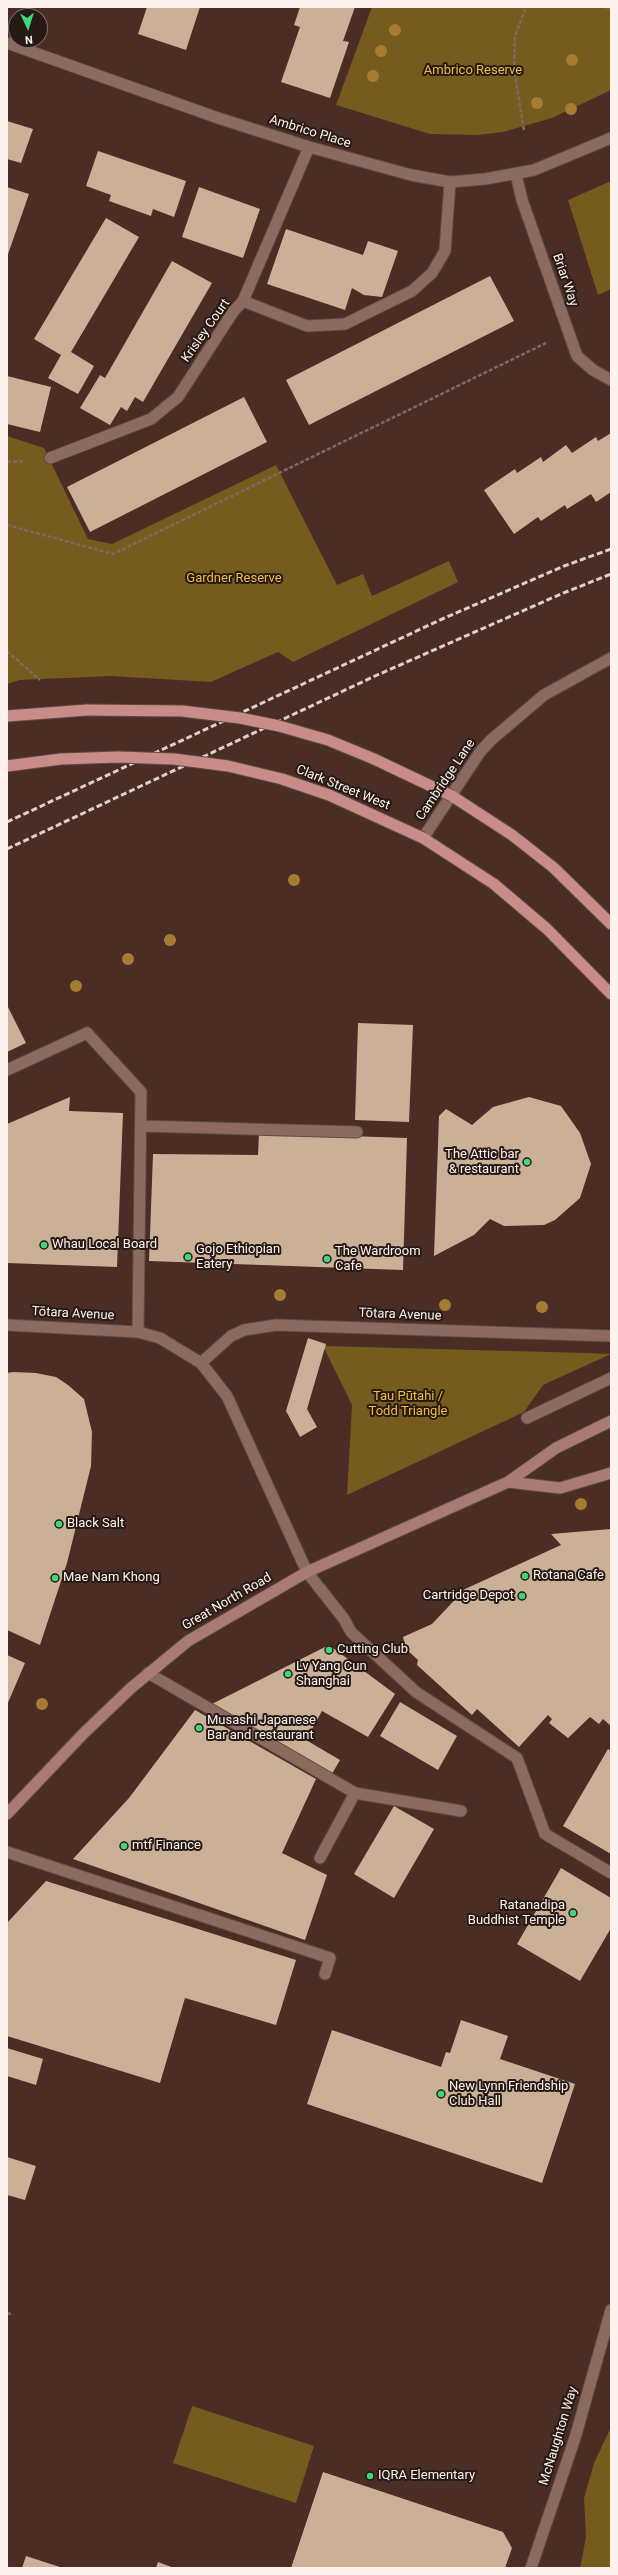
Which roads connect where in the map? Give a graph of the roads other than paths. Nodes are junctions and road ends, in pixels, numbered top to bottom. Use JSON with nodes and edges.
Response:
{"nodes":[{"id":1,"x":7,"y":43,"type":"edge"},
{"id":2,"x":611,"y":138,"type":"edge"},
{"id":3,"x":309,"y":147,"type":"junction"},
{"id":4,"x":516,"y":174,"type":"junction"},
{"id":5,"x":450,"y":182,"type":"junction"},
{"id":6,"x":243,"y":301,"type":"junction"},
{"id":7,"x":611,"y":380,"type":"edge"},
{"id":8,"x":50,"y":458,"type":"dead end"},
{"id":9,"x":611,"y":658,"type":"edge"},
{"id":10,"x":7,"y":716,"type":"edge"},
{"id":11,"x":7,"y":766,"type":"edge"},
{"id":12,"x":452,"y":796,"type":"junction"},
{"id":13,"x":423,"y":838,"type":"junction"},
{"id":14,"x":611,"y":924,"type":"edge"},
{"id":15,"x":611,"y":994,"type":"edge"},
{"id":16,"x":7,"y":1070,"type":"edge"},
{"id":17,"x":141,"y":1126,"type":"junction"},
{"id":18,"x":357,"y":1132,"type":"dead end"},
{"id":19,"x":7,"y":1325,"type":"edge"},
{"id":20,"x":138,"y":1332,"type":"junction"},
{"id":21,"x":611,"y":1336,"type":"edge"},
{"id":22,"x":201,"y":1363,"type":"junction"},
{"id":23,"x":611,"y":1378,"type":"edge"},
{"id":24,"x":527,"y":1418,"type":"dead end"},
{"id":25,"x":611,"y":1421,"type":"edge"},
{"id":26,"x":611,"y":1473,"type":"edge"},
{"id":27,"x":508,"y":1482,"type":"junction"},
{"id":28,"x":307,"y":1572,"type":"junction"},
{"id":29,"x":148,"y":1673,"type":"junction"},
{"id":30,"x":355,"y":1793,"type":"junction"},
{"id":31,"x":461,"y":1812,"type":"dead end"},
{"id":32,"x":7,"y":1814,"type":"edge"},
{"id":33,"x":7,"y":1852,"type":"edge"},
{"id":34,"x":320,"y":1858,"type":"dead end"},
{"id":35,"x":611,"y":1873,"type":"edge"},
{"id":36,"x":325,"y":1974,"type":"dead end"},
{"id":37,"x":611,"y":2310,"type":"edge"},
{"id":38,"x":532,"y":2568,"type":"edge"}],
"edges":[{"from":1,"to":3,"type":"street","name":"Ambrico Place"},
{"from":2,"to":4,"type":"street","name":"Ambrico Place"},
{"from":3,"to":5,"type":"street","name":"Ambrico Place"},
{"from":3,"to":6,"type":"street","name":"Krisley Court"},
{"from":4,"to":5,"type":"street","name":"Ambrico Place"},
{"from":4,"to":7,"type":"street","name":"Briar Way"},
{"from":5,"to":6,"type":"street"},
{"from":6,"to":8,"type":"street","name":"Krisley Court"},
{"from":9,"to":12,"type":"street","name":"Cambridge Lane"},
{"from":10,"to":12,"type":"main road","bridge":true},
{"from":11,"to":13,"type":"main road","name":"Clark Street West","bridge":true},
{"from":12,"to":13,"type":"street","name":"Cambridge Lane"},
{"from":12,"to":14,"type":"main road"},
{"from":13,"to":15,"type":"main road","name":"Clark Street West"},
{"from":16,"to":17,"type":"street"},
{"from":17,"to":18,"type":"street"},
{"from":17,"to":20,"type":"street"},
{"from":19,"to":20,"type":"street","name":"Tōtara Avenue"},
{"from":20,"to":22,"type":"street","name":"Tōtara Avenue"},
{"from":21,"to":22,"type":"street","name":"Tōtara Avenue"},
{"from":22,"to":28,"type":"street","name":"Tōtara Avenue"},
{"from":23,"to":24,"type":"street"},
{"from":25,"to":27,"type":"main road","name":"Great North Road"},
{"from":26,"to":27,"type":"main road"},
{"from":27,"to":28,"type":"main road","name":"Great North Road"},
{"from":28,"to":29,"type":"main road","name":"Great North Road"},
{"from":28,"to":35,"type":"street","name":"Tōtara Avenue"},
{"from":29,"to":30,"type":"street"},
{"from":29,"to":32,"type":"main road","name":"Great North Road"},
{"from":30,"to":31,"type":"street"},
{"from":30,"to":34,"type":"street"},
{"from":33,"to":36,"type":"street"},
{"from":37,"to":38,"type":"street","name":"McNaughton Way"}]}
